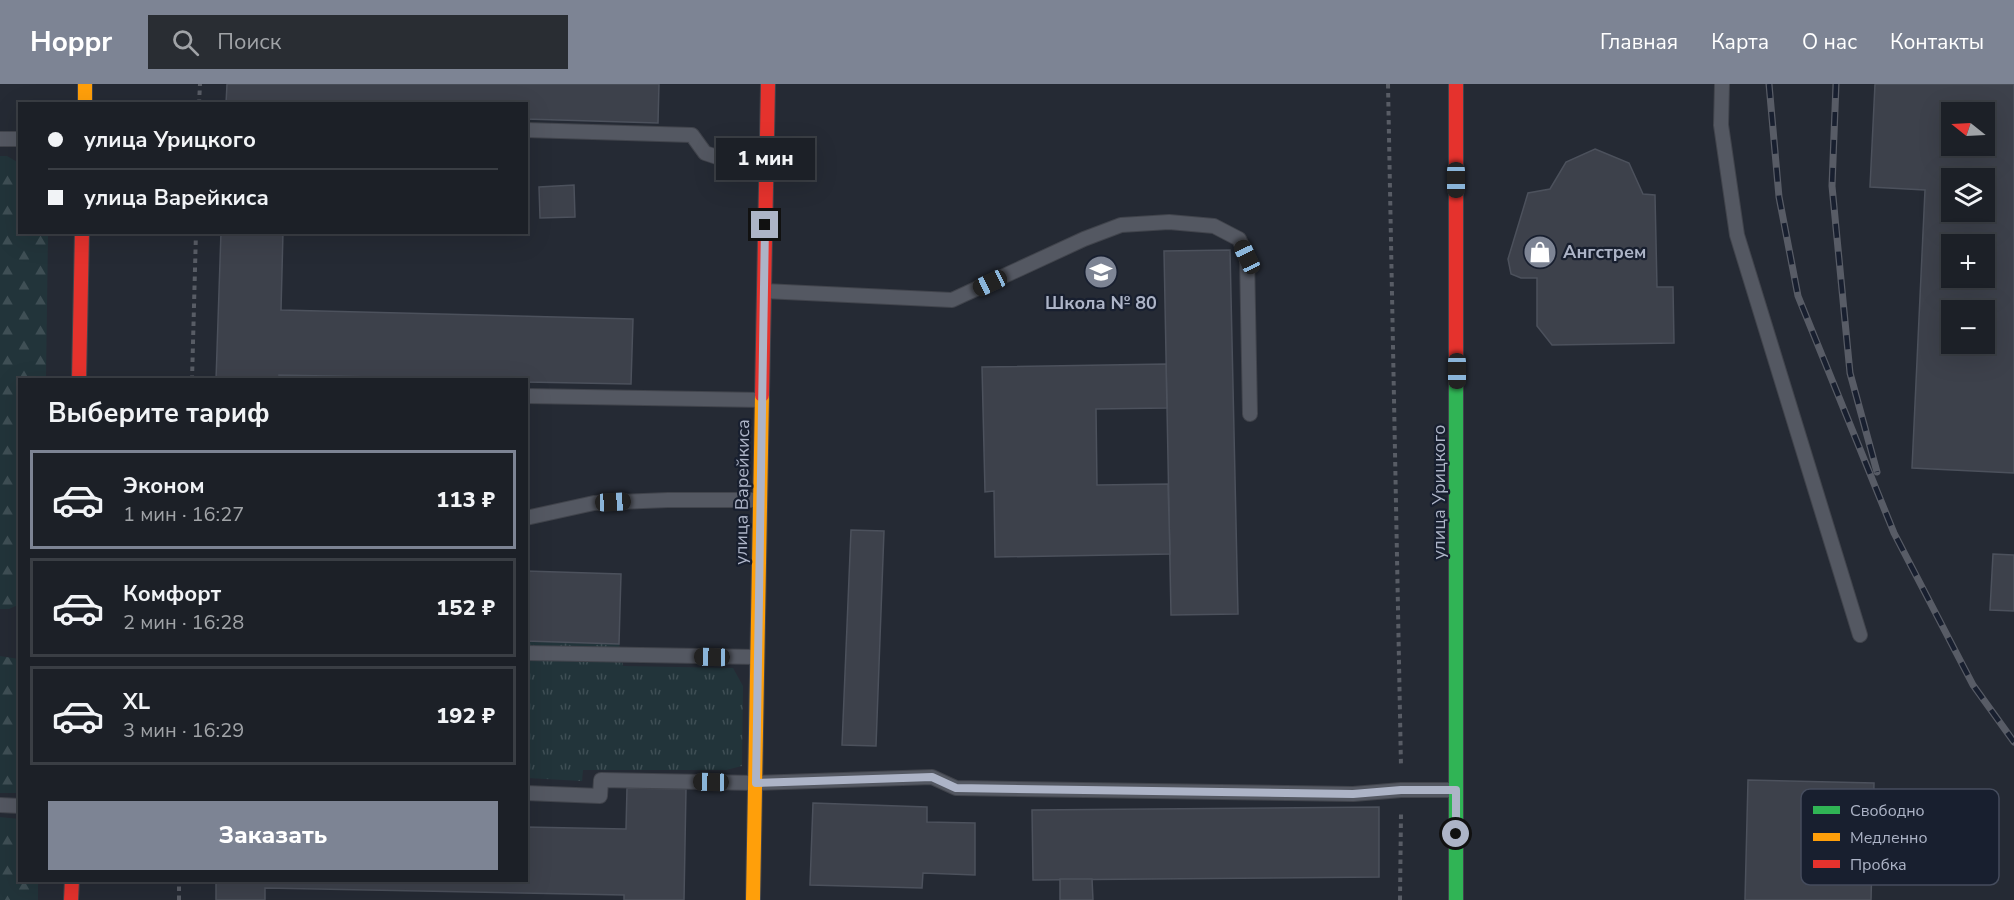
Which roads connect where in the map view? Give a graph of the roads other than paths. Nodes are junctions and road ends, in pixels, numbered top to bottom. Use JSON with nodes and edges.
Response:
{"nodes":[{"id":1,"x":86,"y":84,"type":"edge"},
{"id":2,"x":768,"y":84,"type":"edge"},
{"id":3,"x":1456,"y":84,"type":"edge"},
{"id":4,"x":1722,"y":84,"type":"edge"},
{"id":5,"x":85,"y":102,"type":"edge"},
{"id":6,"x":528,"y":130,"type":"edge"},
{"id":7,"x":0,"y":139,"type":"edge"},
{"id":8,"x":18,"y":139,"type":"edge"},
{"id":9,"x":766,"y":160,"type":"junction"},
{"id":10,"x":82,"y":234,"type":"edge"},
{"id":11,"x":764,"y":291,"type":"junction"},
{"id":12,"x":79,"y":378,"type":"edge"},
{"id":13,"x":528,"y":396,"type":"edge"},
{"id":14,"x":762,"y":400,"type":"junction"},
{"id":15,"x":1250,"y":414,"type":"dead end"},
{"id":16,"x":760,"y":500,"type":"junction"},
{"id":17,"x":528,"y":518,"type":"edge"},
{"id":18,"x":1860,"y":635,"type":"dead end"},
{"id":19,"x":528,"y":652,"type":"edge"},
{"id":20,"x":758,"y":657,"type":"junction"},
{"id":21,"x":756,"y":783,"type":"junction"},
{"id":22,"x":1456,"y":790,"type":"junction"},
{"id":23,"x":528,"y":793,"type":"edge"},
{"id":24,"x":0,"y":805,"type":"edge"},
{"id":25,"x":18,"y":806,"type":"edge"},
{"id":26,"x":72,"y":882,"type":"edge"},
{"id":27,"x":71,"y":900,"type":"edge"},
{"id":28,"x":753,"y":900,"type":"edge"},
{"id":29,"x":1456,"y":900,"type":"edge"}],
"edges":[{"from":1,"to":5,"type":"street"},
{"from":2,"to":9,"type":"street","name":"улица Варейкиса"},
{"from":3,"to":22,"type":"street","name":"улица Урицкого"},
{"from":4,"to":18,"type":"lane"},
{"from":6,"to":9,"type":"lane"},
{"from":7,"to":8,"type":"lane"},
{"from":9,"to":11,"type":"street","name":"улица Варейкиса"},
{"from":10,"to":12,"type":"street"},
{"from":11,"to":14,"type":"street","name":"улица Варейкиса"},
{"from":11,"to":15,"type":"lane"},
{"from":13,"to":14,"type":"lane"},
{"from":14,"to":16,"type":"street","name":"улица Варейкиса"},
{"from":16,"to":17,"type":"lane"},
{"from":16,"to":20,"type":"street","name":"улица Варейкиса"},
{"from":19,"to":20,"type":"lane"},
{"from":20,"to":21,"type":"street","name":"улица Варейкиса"},
{"from":21,"to":22,"type":"lane"},
{"from":21,"to":23,"type":"lane"},
{"from":21,"to":28,"type":"street","name":"улица Варейкиса"},
{"from":22,"to":29,"type":"street","name":"улица Урицкого"},
{"from":24,"to":25,"type":"lane"},
{"from":26,"to":27,"type":"street"}]}
